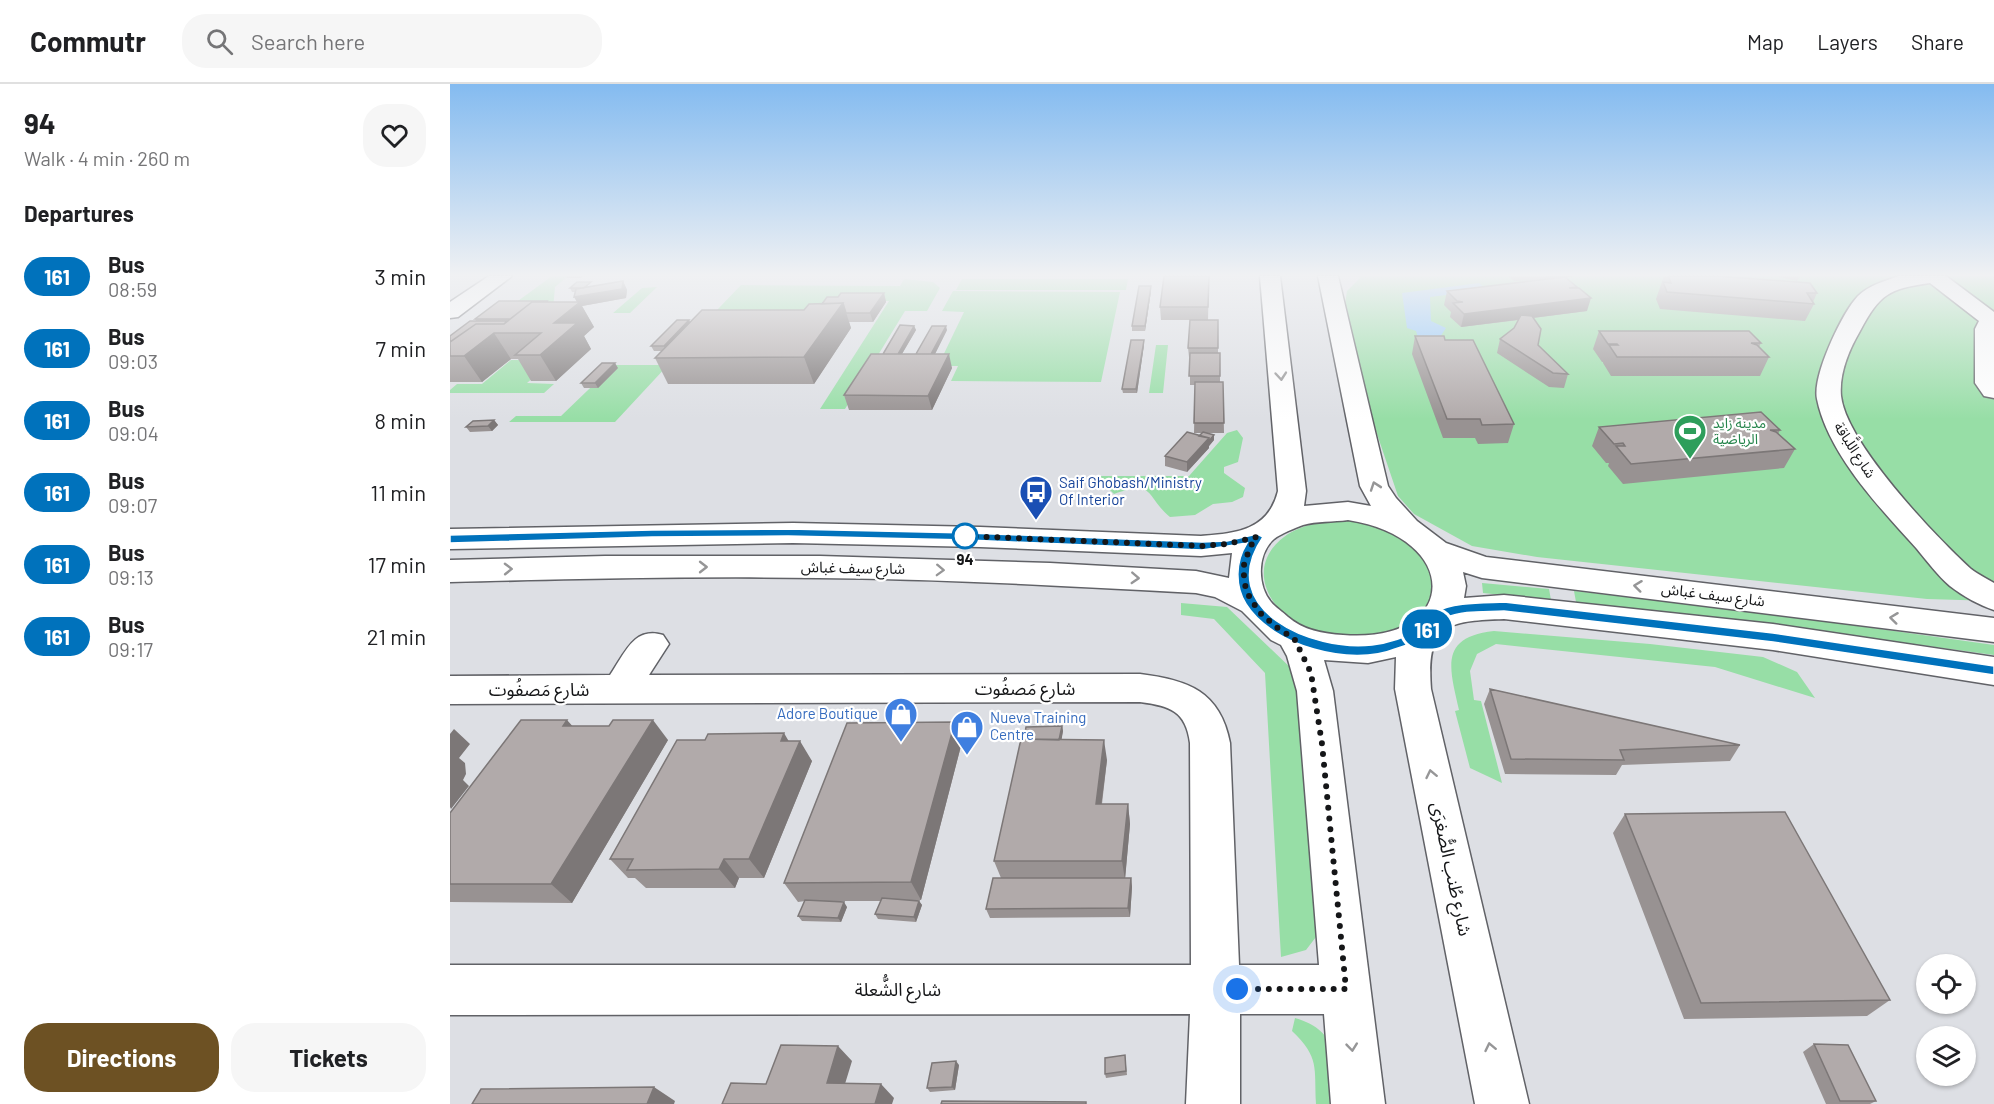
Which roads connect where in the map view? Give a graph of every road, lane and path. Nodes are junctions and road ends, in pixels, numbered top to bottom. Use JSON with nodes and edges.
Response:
{"nodes":[{"id":1,"x":1275,"y":324,"type":"edge"},
{"id":2,"x":1339,"y":324,"type":"edge"},
{"id":3,"x":1852,"y":324,"type":"edge"},
{"id":4,"x":1990,"y":324,"type":"edge"},
{"id":5,"x":1993,"y":390,"type":"edge"},
{"id":6,"x":1265,"y":532,"type":"junction"},
{"id":7,"x":450,"y":539,"type":"edge"},
{"id":8,"x":1423,"y":540,"type":"junction"},
{"id":9,"x":450,"y":571,"type":"edge"},
{"id":10,"x":1961,"y":578,"type":"junction"},
{"id":11,"x":1994,"y":598,"type":"edge"},
{"id":12,"x":1251,"y":602,"type":"junction"},
{"id":13,"x":1927,"y":622,"type":"junction"},
{"id":14,"x":1430,"y":624,"type":"junction"},
{"id":15,"x":1994,"y":630,"type":"edge"},
{"id":16,"x":1294,"y":638,"type":"junction"},
{"id":17,"x":651,"y":644,"type":"dead end"},
{"id":18,"x":1994,"y":671,"type":"edge"},
{"id":19,"x":620,"y":689,"type":"junction"},
{"id":20,"x":450,"y":690,"type":"edge"},
{"id":21,"x":1215,"y":989,"type":"junction"},
{"id":22,"x":1346,"y":989,"type":"junction"},
{"id":23,"x":450,"y":990,"type":"edge"},
{"id":24,"x":1213,"y":1104,"type":"edge"},
{"id":25,"x":1358,"y":1104,"type":"edge"},
{"id":26,"x":1502,"y":1104,"type":"edge"}],
"edges":[{"from":1,"to":6,"type":"street","one_way":true},
{"from":8,"to":2,"type":"street","one_way":true},
{"from":3,"to":10,"type":"street","name":"شارع اللَّباقة"},
{"from":4,"to":5,"type":"street"},
{"from":6,"to":7,"type":"street"},
{"from":6,"to":8,"type":"street"},
{"from":6,"to":12,"type":"street"},
{"from":13,"to":8,"type":"street","name":"شارع سيف غباش","one_way":true},
{"from":8,"to":14,"type":"street"},
{"from":9,"to":12,"type":"street","name":"شارع سيف غباش","one_way":true},
{"from":10,"to":11,"type":"street","name":"شارع اللَّباقة"},
{"from":10,"to":13,"type":"street"},
{"from":12,"to":16,"type":"street"},
{"from":13,"to":15,"type":"street","name":"شارع سيف غباش"},
{"from":14,"to":16,"type":"street"},
{"from":14,"to":18,"type":"street"},
{"from":26,"to":14,"type":"street","name":"شارع طُنب الصُّغرَى","one_way":true},
{"from":16,"to":22,"type":"street"},
{"from":17,"to":19,"type":"street"},
{"from":19,"to":20,"type":"street","name":"شارع مَصفُوت"},
{"from":19,"to":21,"type":"street","name":"شارع مَصفُوت"},
{"from":21,"to":22,"type":"street","name":"شارع الشُّعلة"},
{"from":21,"to":23,"type":"street","name":"شارع الشُّعلة"},
{"from":21,"to":24,"type":"street","name":"شارع مَصفُوت"},
{"from":22,"to":25,"type":"street","one_way":true}]}
